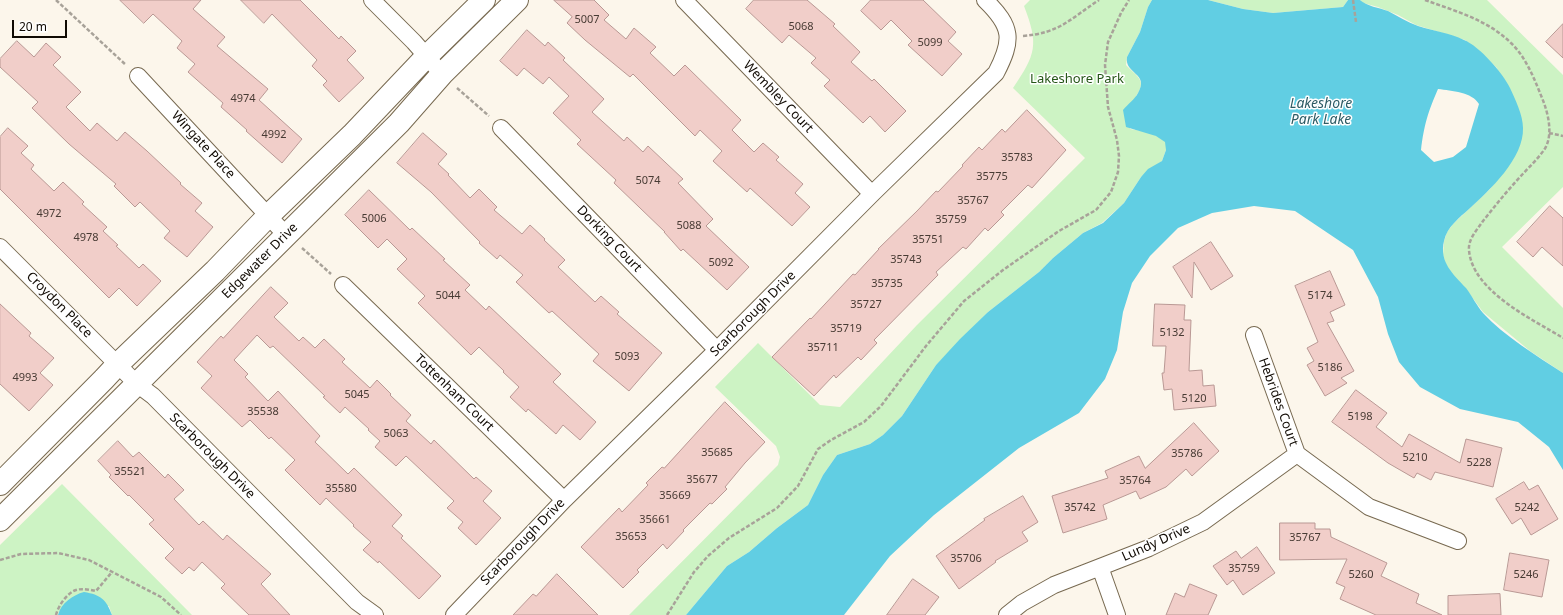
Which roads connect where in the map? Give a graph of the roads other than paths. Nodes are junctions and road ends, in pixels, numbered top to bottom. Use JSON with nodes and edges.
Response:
{"nodes":[{"id":1,"x":372,"y":0,"type":"edge"},
{"id":2,"x":484,"y":0,"type":"edge"},
{"id":3,"x":517,"y":0,"type":"edge"},
{"id":4,"x":684,"y":0,"type":"edge"},
{"id":5,"x":985,"y":0,"type":"edge"},
{"id":6,"x":426,"y":57,"type":"junction"},
{"id":7,"x":442,"y":74,"type":"junction"},
{"id":8,"x":138,"y":76,"type":"road end"},
{"id":9,"x":501,"y":128,"type":"road end"},
{"id":10,"x":872,"y":194,"type":"junction"},
{"id":11,"x":269,"y":215,"type":"junction"},
{"id":12,"x":286,"y":235,"type":"junction"},
{"id":13,"x":0,"y":247,"type":"edge"},
{"id":14,"x":343,"y":285,"type":"road end"},
{"id":15,"x":1254,"y":335,"type":"dead end"},
{"id":16,"x":717,"y":350,"type":"junction"},
{"id":17,"x":118,"y":364,"type":"junction"},
{"id":18,"x":138,"y":384,"type":"junction"},
{"id":19,"x":1297,"y":454,"type":"junction"},
{"id":20,"x":0,"y":484,"type":"edge"},
{"id":21,"x":564,"y":500,"type":"junction"},
{"id":22,"x":0,"y":520,"type":"edge"},
{"id":23,"x":1458,"y":541,"type":"dead end"},
{"id":24,"x":1100,"y":567,"type":"junction"},
{"id":25,"x":375,"y":615,"type":"edge"},
{"id":26,"x":454,"y":615,"type":"edge"},
{"id":27,"x":1007,"y":615,"type":"edge"},
{"id":28,"x":1117,"y":615,"type":"edge"}],
"edges":[{"from":1,"to":6,"type":"street"},
{"from":2,"to":6,"type":"street","name":"Edgewater Drive"},
{"from":3,"to":7,"type":"street","name":"Edgewater Drive"},
{"from":4,"to":10,"type":"street","name":"Wembley Court"},
{"from":5,"to":10,"type":"street","name":"Scarborough Drive"},
{"from":6,"to":7,"type":"street"},
{"from":6,"to":11,"type":"street","name":"Edgewater Drive"},
{"from":7,"to":12,"type":"street","name":"Edgewater Drive"},
{"from":8,"to":11,"type":"street","name":"Wingate Place"},
{"from":9,"to":16,"type":"street","name":"Dorking Court"},
{"from":10,"to":16,"type":"street","name":"Scarborough Drive"},
{"from":11,"to":12,"type":"street","name":"Wingate Place"},
{"from":11,"to":17,"type":"street","name":"Edgewater Drive"},
{"from":12,"to":18,"type":"street","name":"Edgewater Drive"},
{"from":13,"to":17,"type":"street","name":"Croydon Place"},
{"from":14,"to":21,"type":"street","name":"Tottenham Court"},
{"from":15,"to":19,"type":"street","name":"Hebrides Court"},
{"from":16,"to":21,"type":"street","name":"Scarborough Drive"},
{"from":17,"to":18,"type":"street","name":"Scarborough Drive"},
{"from":17,"to":20,"type":"street","name":"Edgewater Drive"},
{"from":18,"to":22,"type":"street","name":"Edgewater Drive"},
{"from":18,"to":25,"type":"street","name":"Scarborough Drive"},
{"from":19,"to":23,"type":"street","name":"Hebrides Court"},
{"from":19,"to":24,"type":"street","name":"Lundy Drive"},
{"from":21,"to":26,"type":"street","name":"Scarborough Drive"},
{"from":24,"to":27,"type":"street","name":"Lundy Drive"},
{"from":24,"to":28,"type":"street"}]}
